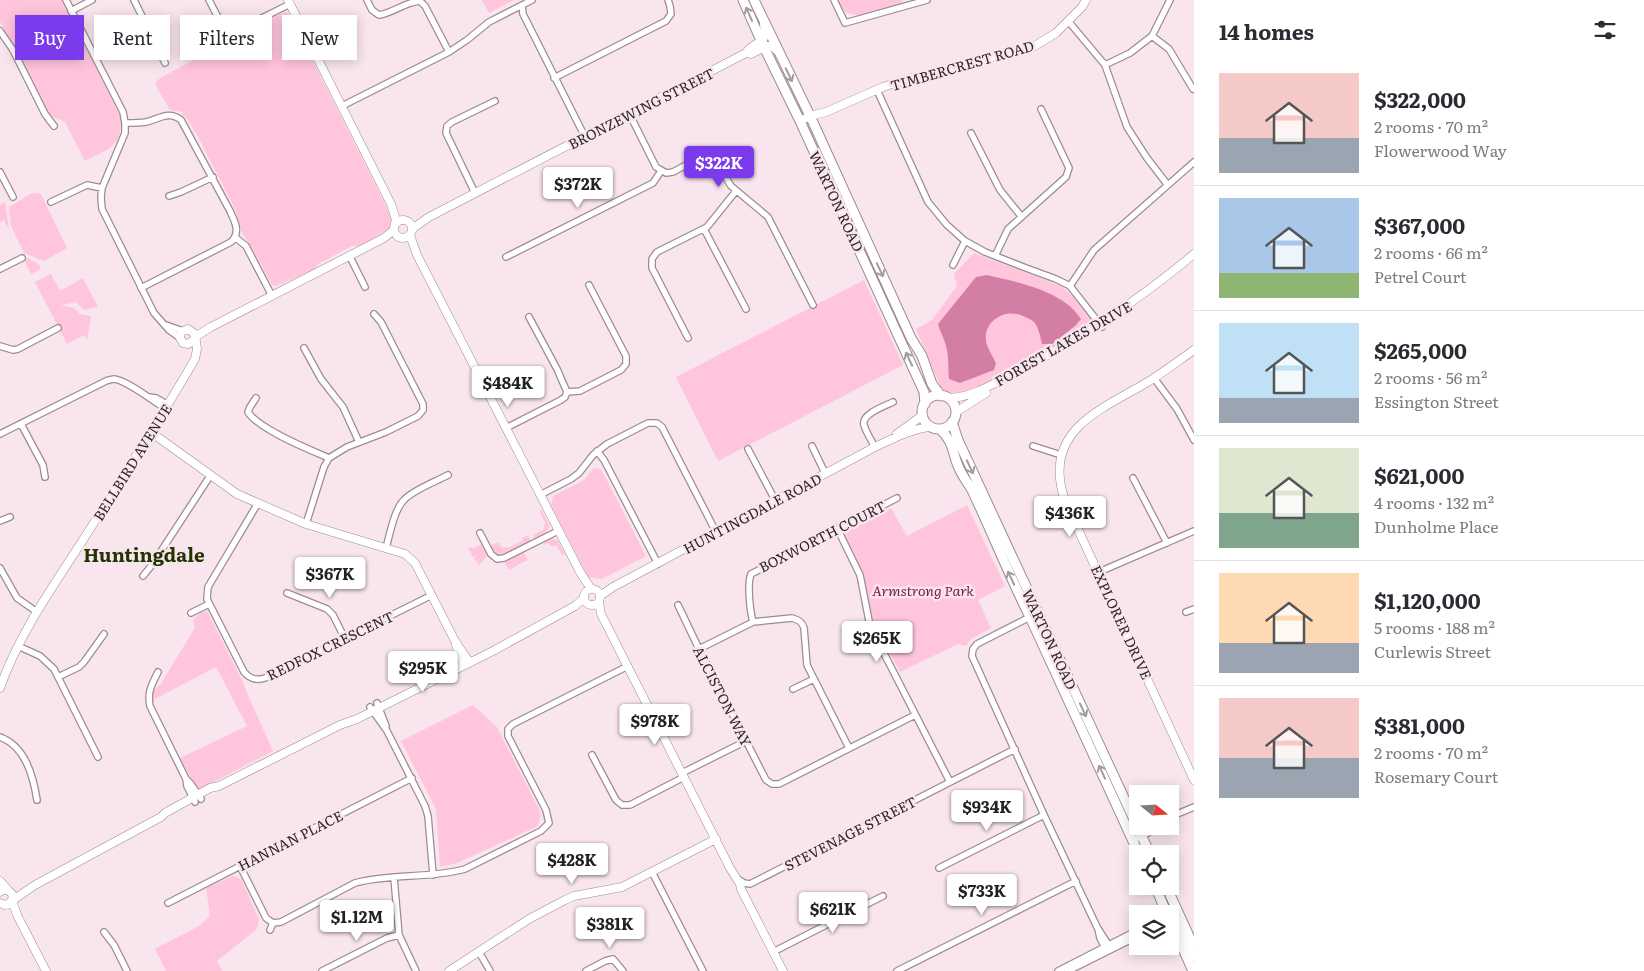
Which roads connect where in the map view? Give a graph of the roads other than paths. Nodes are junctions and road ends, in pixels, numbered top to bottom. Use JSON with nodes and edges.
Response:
{"nodes":[{"id":1,"x":66,"y":0,"type":"edge"},
{"id":2,"x":92,"y":0,"type":"edge"},
{"id":3,"x":134,"y":0,"type":"edge"},
{"id":4,"x":209,"y":0,"type":"edge"},
{"id":5,"x":367,"y":0,"type":"edge"},
{"id":6,"x":532,"y":0,"type":"edge"},
{"id":7,"x":668,"y":0,"type":"edge"},
{"id":8,"x":743,"y":0,"type":"edge"},
{"id":9,"x":754,"y":0,"type":"edge"},
{"id":10,"x":834,"y":0,"type":"edge"},
{"id":11,"x":927,"y":0,"type":"edge"},
{"id":12,"x":1086,"y":0,"type":"edge"},
{"id":13,"x":1170,"y":0,"type":"edge"},
{"id":14,"x":289,"y":2,"type":"edge"},
{"id":15,"x":522,"y":6,"type":"junction"},
{"id":16,"x":71,"y":11,"type":"junction"},
{"id":17,"x":761,"y":15,"type":"junction"},
{"id":18,"x":1069,"y":22,"type":"junction"},
{"id":19,"x":0,"y":31,"type":"edge"},
{"id":20,"x":1152,"y":36,"type":"junction"},
{"id":21,"x":763,"y":45,"type":"junction"},
{"id":22,"x":777,"y":51,"type":"junction"},
{"id":23,"x":448,"y":52,"type":"junction"},
{"id":24,"x":165,"y":63,"type":"dead end"},
{"id":25,"x":1105,"y":65,"type":"junction"},
{"id":26,"x":554,"y":78,"type":"junction"},
{"id":27,"x":1193,"y":89,"type":"edge"},
{"id":28,"x":877,"y":90,"type":"junction"},
{"id":29,"x":495,"y":101,"type":"dead end"},
{"id":30,"x":342,"y":106,"type":"junction"},
{"id":31,"x":1041,"y":109,"type":"dead end"},
{"id":32,"x":629,"y":114,"type":"junction"},
{"id":33,"x":812,"y":120,"type":"junction"},
{"id":34,"x":125,"y":123,"type":"junction"},
{"id":35,"x":802,"y":125,"type":"junction"},
{"id":36,"x":54,"y":126,"type":"dead end"},
{"id":37,"x":971,"y":133,"type":"dead end"},
{"id":38,"x":584,"y":137,"type":"junction"},
{"id":39,"x":1194,"y":162,"type":"edge"},
{"id":40,"x":661,"y":171,"type":"junction"},
{"id":41,"x":0,"y":172,"type":"edge"},
{"id":42,"x":212,"y":177,"type":"junction"},
{"id":43,"x":1167,"y":184,"type":"junction"},
{"id":44,"x":102,"y":188,"type":"junction"},
{"id":45,"x":736,"y":190,"type":"junction"},
{"id":46,"x":475,"y":192,"type":"junction"},
{"id":47,"x":169,"y":196,"type":"dead end"},
{"id":48,"x":13,"y":197,"type":"dead end"},
{"id":49,"x":51,"y":202,"type":"dead end"},
{"id":50,"x":391,"y":204,"type":"junction"},
{"id":51,"x":1021,"y":216,"type":"junction"},
{"id":52,"x":429,"y":217,"type":"junction"},
{"id":53,"x":405,"y":220,"type":"junction"},
{"id":54,"x":704,"y":229,"type":"junction"},
{"id":55,"x":402,"y":232,"type":"junction"},
{"id":56,"x":236,"y":238,"type":"junction"},
{"id":57,"x":965,"y":241,"type":"junction"},
{"id":58,"x":1194,"y":254,"type":"edge"},
{"id":59,"x":995,"y":256,"type":"junction"},
{"id":60,"x":350,"y":257,"type":"junction"},
{"id":61,"x":506,"y":257,"type":"dead end"},
{"id":62,"x":22,"y":258,"type":"dead end"},
{"id":63,"x":1194,"y":260,"type":"edge"},
{"id":64,"x":953,"y":265,"type":"dead end"},
{"id":65,"x":0,"y":269,"type":"edge"},
{"id":66,"x":589,"y":285,"type":"dead end"},
{"id":67,"x":1070,"y":286,"type":"junction"},
{"id":68,"x":365,"y":287,"type":"dead end"},
{"id":69,"x":141,"y":288,"type":"junction"},
{"id":70,"x":272,"y":296,"type":"junction"},
{"id":71,"x":813,"y":305,"type":"dead end"},
{"id":72,"x":746,"y":309,"type":"dead end"},
{"id":73,"x":374,"y":314,"type":"dead end"},
{"id":74,"x":529,"y":317,"type":"dead end"},
{"id":75,"x":1101,"y":326,"type":"junction"},
{"id":76,"x":58,"y":328,"type":"dead end"},
{"id":77,"x":188,"y":337,"type":"junction"},
{"id":78,"x":688,"y":338,"type":"dead end"},
{"id":79,"x":0,"y":346,"type":"edge"},
{"id":80,"x":304,"y":348,"type":"dead end"},
{"id":81,"x":1194,"y":350,"type":"edge"},
{"id":82,"x":1154,"y":378,"type":"junction"},
{"id":83,"x":567,"y":392,"type":"junction"},
{"id":84,"x":944,"y":397,"type":"junction"},
{"id":85,"x":256,"y":398,"type":"dead end"},
{"id":86,"x":893,"y":402,"type":"dead end"},
{"id":87,"x":925,"y":404,"type":"junction"},
{"id":88,"x":167,"y":407,"type":"junction"},
{"id":89,"x":956,"y":412,"type":"junction"},
{"id":90,"x":923,"y":415,"type":"junction"},
{"id":91,"x":660,"y":416,"type":"dead end"},
{"id":92,"x":952,"y":422,"type":"junction"},
{"id":93,"x":657,"y":423,"type":"junction"},
{"id":94,"x":21,"y":424,"type":"junction"},
{"id":95,"x":930,"y":426,"type":"junction"},
{"id":96,"x":506,"y":428,"type":"junction"},
{"id":97,"x":940,"y":429,"type":"junction"},
{"id":98,"x":153,"y":431,"type":"junction"},
{"id":99,"x":0,"y":434,"type":"edge"},
{"id":100,"x":892,"y":438,"type":"junction"},
{"id":101,"x":1194,"y":440,"type":"edge"},
{"id":102,"x":360,"y":442,"type":"junction"},
{"id":103,"x":812,"y":446,"type":"dead end"},
{"id":104,"x":1033,"y":446,"type":"dead end"},
{"id":105,"x":875,"y":447,"type":"junction"},
{"id":106,"x":748,"y":449,"type":"dead end"},
{"id":107,"x":597,"y":451,"type":"junction"},
{"id":108,"x":1061,"y":455,"type":"junction"},
{"id":109,"x":329,"y":458,"type":"junction"},
{"id":110,"x":826,"y":473,"type":"junction"},
{"id":111,"x":448,"y":475,"type":"dead end"},
{"id":112,"x":210,"y":476,"type":"junction"},
{"id":113,"x":45,"y":477,"type":"dead end"},
{"id":114,"x":1133,"y":478,"type":"dead end"},
{"id":115,"x":540,"y":495,"type":"junction"},
{"id":116,"x":897,"y":498,"type":"dead end"},
{"id":117,"x":775,"y":500,"type":"junction"},
{"id":118,"x":258,"y":503,"type":"junction"},
{"id":119,"x":10,"y":517,"type":"dead end"},
{"id":120,"x":0,"y":521,"type":"edge"},
{"id":121,"x":306,"y":524,"type":"junction"},
{"id":122,"x":838,"y":528,"type":"junction"},
{"id":123,"x":558,"y":531,"type":"junction"},
{"id":124,"x":1194,"y":531,"type":"edge"},
{"id":125,"x":716,"y":532,"type":"junction"},
{"id":126,"x":480,"y":534,"type":"dead end"},
{"id":127,"x":1168,"y":543,"type":"junction"},
{"id":128,"x":386,"y":548,"type":"junction"},
{"id":129,"x":658,"y":564,"type":"junction"},
{"id":130,"x":0,"y":568,"type":"edge"},
{"id":131,"x":580,"y":572,"type":"junction"},
{"id":132,"x":1099,"y":572,"type":"junction"},
{"id":133,"x":743,"y":575,"type":"dead end"},
{"id":134,"x":143,"y":576,"type":"dead end"},
{"id":135,"x":750,"y":577,"type":"junction"},
{"id":136,"x":613,"y":587,"type":"junction"},
{"id":137,"x":593,"y":589,"type":"junction"},
{"id":138,"x":287,"y":593,"type":"dead end"},
{"id":139,"x":432,"y":595,"type":"junction"},
{"id":140,"x":600,"y":599,"type":"junction"},
{"id":141,"x":586,"y":600,"type":"junction"},
{"id":142,"x":209,"y":604,"type":"junction"},
{"id":143,"x":678,"y":605,"type":"dead end"},
{"id":144,"x":1194,"y":609,"type":"edge"},
{"id":145,"x":37,"y":612,"type":"junction"},
{"id":146,"x":1186,"y":612,"type":"dead end"},
{"id":147,"x":191,"y":613,"type":"dead end"},
{"id":148,"x":601,"y":614,"type":"junction"},
{"id":149,"x":1030,"y":617,"type":"junction"},
{"id":150,"x":754,"y":622,"type":"junction"},
{"id":151,"x":104,"y":634,"type":"dead end"},
{"id":152,"x":345,"y":639,"type":"junction"},
{"id":153,"x":18,"y":646,"type":"junction"},
{"id":154,"x":699,"y":649,"type":"junction"},
{"id":155,"x":465,"y":662,"type":"junction"},
{"id":156,"x":628,"y":666,"type":"junction"},
{"id":157,"x":158,"y":672,"type":"dead end"},
{"id":158,"x":58,"y":677,"type":"junction"},
{"id":159,"x":814,"y":679,"type":"junction"},
{"id":160,"x":0,"y":688,"type":"edge"},
{"id":161,"x":792,"y":689,"type":"dead end"},
{"id":162,"x":375,"y":707,"type":"junction"},
{"id":163,"x":915,"y":715,"type":"junction"},
{"id":164,"x":0,"y":737,"type":"edge"},
{"id":165,"x":746,"y":741,"type":"junction"},
{"id":166,"x":849,"y":748,"type":"junction"},
{"id":167,"x":1015,"y":749,"type":"junction"},
{"id":168,"x":592,"y":755,"type":"dead end"},
{"id":169,"x":98,"y":757,"type":"dead end"},
{"id":170,"x":1191,"y":764,"type":"edge"},
{"id":171,"x":683,"y":775,"type":"junction"},
{"id":172,"x":412,"y":778,"type":"junction"},
{"id":173,"x":1194,"y":780,"type":"edge"},
{"id":174,"x":950,"y":782,"type":"junction"},
{"id":175,"x":772,"y":784,"type":"junction"},
{"id":176,"x":770,"y":791,"type":"dead end"},
{"id":177,"x":197,"y":798,"type":"junction"},
{"id":178,"x":37,"y":800,"type":"dead end"},
{"id":179,"x":1194,"y":807,"type":"edge"},
{"id":180,"x":1179,"y":813,"type":"edge"},
{"id":181,"x":1126,"y":814,"type":"junction"},
{"id":182,"x":1044,"y":815,"type":"junction"},
{"id":183,"x":1129,"y":816,"type":"edge"},
{"id":184,"x":1142,"y":836,"type":"joint"},
{"id":185,"x":716,"y":839,"type":"junction"},
{"id":186,"x":1133,"y":840,"type":"junction"},
{"id":187,"x":1135,"y":845,"type":"edge"},
{"id":188,"x":1146,"y":845,"type":"edge"},
{"id":189,"x":240,"y":866,"type":"junction"},
{"id":190,"x":730,"y":868,"type":"junction"},
{"id":191,"x":939,"y":868,"type":"dead end"},
{"id":192,"x":652,"y":872,"type":"junction"},
{"id":193,"x":433,"y":875,"type":"junction"},
{"id":194,"x":394,"y":878,"type":"junction"},
{"id":195,"x":738,"y":879,"type":"junction"},
{"id":196,"x":1076,"y":880,"type":"junction"},
{"id":197,"x":0,"y":881,"type":"edge"},
{"id":198,"x":34,"y":884,"type":"junction"},
{"id":199,"x":741,"y":888,"type":"junction"},
{"id":200,"x":6,"y":891,"type":"edge"},
{"id":201,"x":1170,"y":895,"type":"edge"},
{"id":202,"x":883,"y":896,"type":"dead end"},
{"id":203,"x":1172,"y":898,"type":"junction"},
{"id":204,"x":5,"y":903,"type":"edge"},
{"id":205,"x":168,"y":903,"type":"dead end"},
{"id":206,"x":1173,"y":905,"type":"edge"},
{"id":207,"x":273,"y":923,"type":"junction"},
{"id":208,"x":1179,"y":927,"type":"edge"},
{"id":209,"x":270,"y":930,"type":"dead end"},
{"id":210,"x":104,"y":932,"type":"dead end"},
{"id":211,"x":399,"y":935,"type":"junction"},
{"id":212,"x":1129,"y":935,"type":"edge"},
{"id":213,"x":1129,"y":939,"type":"edge"},
{"id":214,"x":1180,"y":942,"type":"edge"},
{"id":215,"x":1194,"y":947,"type":"edge"},
{"id":216,"x":1107,"y":948,"type":"junction"},
{"id":217,"x":479,"y":952,"type":"junction"},
{"id":218,"x":773,"y":952,"type":"junction"},
{"id":219,"x":1194,"y":958,"type":"edge"},
{"id":220,"x":46,"y":971,"type":"edge"},
{"id":221,"x":127,"y":971,"type":"edge"},
{"id":222,"x":322,"y":971,"type":"edge"},
{"id":223,"x":416,"y":971,"type":"edge"},
{"id":224,"x":449,"y":971,"type":"edge"},
{"id":225,"x":490,"y":971,"type":"edge"},
{"id":226,"x":586,"y":971,"type":"edge"},
{"id":227,"x":623,"y":971,"type":"edge"},
{"id":228,"x":703,"y":971,"type":"edge"},
{"id":229,"x":783,"y":971,"type":"edge"},
{"id":230,"x":897,"y":971,"type":"edge"},
{"id":231,"x":1058,"y":971,"type":"edge"},
{"id":232,"x":1068,"y":971,"type":"edge"},
{"id":233,"x":1193,"y":971,"type":"edge"}],
"edges":[{"from":1,"to":16,"type":"street"},
{"from":2,"to":16,"type":"street"},
{"from":3,"to":24,"type":"street"},
{"from":4,"to":14,"type":"street"},
{"from":5,"to":23,"type":"street"},
{"from":6,"to":15,"type":"street"},
{"from":7,"to":26,"type":"street"},
{"from":21,"to":8,"type":"main road","name":"WARTON ROAD","one_way":true},
{"from":9,"to":17,"type":"main road","name":"WARTON ROAD"},
{"from":10,"to":11,"type":"street"},
{"from":12,"to":18,"type":"street","name":"TIMBERCREST ROAD"},
{"from":13,"to":20,"type":"street"},
{"from":14,"to":30,"type":"street"},
{"from":15,"to":23,"type":"street"},
{"from":15,"to":26,"type":"street"},
{"from":16,"to":34,"type":"street"},
{"from":17,"to":21,"type":"street"},
{"from":17,"to":22,"type":"main road","name":"WARTON ROAD"},
{"from":18,"to":25,"type":"street"},
{"from":18,"to":28,"type":"street","name":"TIMBERCREST ROAD"},
{"from":19,"to":36,"type":"street"},
{"from":20,"to":25,"type":"street"},
{"from":20,"to":27,"type":"street"},
{"from":21,"to":22,"type":"street"},
{"from":21,"to":32,"type":"street","name":"BRONZEWING STREET"},
{"from":21,"to":35,"type":"main road","name":"WARTON ROAD"},
{"from":22,"to":33,"type":"main road","name":"WARTON ROAD","one_way":true},
{"from":23,"to":30,"type":"street"},
{"from":25,"to":43,"type":"street"},
{"from":26,"to":38,"type":"street"},
{"from":28,"to":33,"type":"street","name":"TIMBERCREST ROAD"},
{"from":28,"to":57,"type":"street"},
{"from":29,"to":46,"type":"street"},
{"from":30,"to":50,"type":"street"},
{"from":31,"to":51,"type":"street"},
{"from":32,"to":38,"type":"street","name":"BRONZEWING STREET"},
{"from":32,"to":40,"type":"street"},
{"from":33,"to":35,"type":"street","name":"TIMBERCREST ROAD"},
{"from":33,"to":84,"type":"main road","name":"WARTON ROAD","one_way":true},
{"from":34,"to":42,"type":"street"},
{"from":34,"to":44,"type":"street"},
{"from":87,"to":35,"type":"main road","name":"WARTON ROAD","one_way":true},
{"from":37,"to":51,"type":"street"},
{"from":38,"to":46,"type":"street","name":"BRONZEWING STREET"},
{"from":39,"to":43,"type":"street"},
{"from":40,"to":45,"type":"street"},
{"from":40,"to":61,"type":"street"},
{"from":41,"to":48,"type":"street"},
{"from":42,"to":47,"type":"street"},
{"from":42,"to":56,"type":"street"},
{"from":43,"to":67,"type":"street"},
{"from":44,"to":49,"type":"street"},
{"from":44,"to":69,"type":"street"},
{"from":45,"to":54,"type":"street"},
{"from":45,"to":71,"type":"street"},
{"from":46,"to":52,"type":"street","name":"BRONZEWING STREET"},
{"from":50,"to":53,"type":"street"},
{"from":50,"to":55,"type":"street"},
{"from":51,"to":59,"type":"street"},
{"from":52,"to":53,"type":"street","name":"BRONZEWING STREET"},
{"from":52,"to":55,"type":"street","name":"BRONZEWING STREET"},
{"from":53,"to":55,"type":"street","name":"BRONZEWING STREET"},
{"from":53,"to":55,"type":"street"},
{"from":54,"to":72,"type":"street"},
{"from":54,"to":78,"type":"street"},
{"from":55,"to":60,"type":"street","name":"BRONZEWING STREET"},
{"from":55,"to":96,"type":"street"},
{"from":56,"to":69,"type":"street"},
{"from":56,"to":70,"type":"street"},
{"from":57,"to":59,"type":"street"},
{"from":57,"to":64,"type":"street"},
{"from":58,"to":75,"type":"street","name":"FOREST LAKES DRIVE"},
{"from":59,"to":67,"type":"street"},
{"from":60,"to":68,"type":"street"},
{"from":60,"to":70,"type":"street","name":"BRONZEWING STREET"},
{"from":62,"to":65,"type":"street"},
{"from":63,"to":75,"type":"street","name":"FOREST LAKES DRIVE"},
{"from":66,"to":83,"type":"street"},
{"from":67,"to":75,"type":"street"},
{"from":69,"to":77,"type":"street"},
{"from":70,"to":77,"type":"street","name":"BRONZEWING STREET"},
{"from":73,"to":102,"type":"street"},
{"from":74,"to":83,"type":"street"},
{"from":75,"to":84,"type":"street","name":"FOREST LAKES DRIVE"},
{"from":75,"to":89,"type":"street","name":"FOREST LAKES DRIVE"},
{"from":76,"to":79,"type":"street"},
{"from":77,"to":88,"type":"street","name":"BELLBIRD AVENUE"},
{"from":80,"to":102,"type":"street"},
{"from":81,"to":82,"type":"street","name":"EXPLORER DRIVE"},
{"from":82,"to":101,"type":"street"},
{"from":82,"to":108,"type":"street","name":"EXPLORER DRIVE"},
{"from":83,"to":96,"type":"street"},
{"from":84,"to":87,"type":"main road"},
{"from":84,"to":89,"type":"main road","name":"WARTON ROAD"},
{"from":85,"to":109,"type":"street"},
{"from":86,"to":105,"type":"street"},
{"from":87,"to":90,"type":"main road","name":"WARTON ROAD"},
{"from":88,"to":94,"type":"street"},
{"from":88,"to":98,"type":"street","name":"BELLBIRD AVENUE"},
{"from":89,"to":92,"type":"main road"},
{"from":90,"to":95,"type":"main road"},
{"from":90,"to":100,"type":"street","name":"HUNTINGDALE ROAD"},
{"from":91,"to":93,"type":"street"},
{"from":92,"to":97,"type":"main road"},
{"from":92,"to":181,"type":"main road","name":"WARTON ROAD","one_way":true},
{"from":93,"to":107,"type":"street"},
{"from":93,"to":125,"type":"street"},
{"from":94,"to":99,"type":"street"},
{"from":94,"to":113,"type":"street"},
{"from":95,"to":97,"type":"main road"},
{"from":95,"to":100,"type":"street","name":"HUNTINGDALE ROAD"},
{"from":96,"to":115,"type":"street"},
{"from":149,"to":97,"type":"main road","name":"WARTON ROAD","one_way":true},
{"from":98,"to":112,"type":"street"},
{"from":98,"to":145,"type":"street","name":"BELLBIRD AVENUE"},
{"from":100,"to":105,"type":"street","name":"HUNTINGDALE ROAD"},
{"from":102,"to":109,"type":"street"},
{"from":103,"to":110,"type":"street"},
{"from":104,"to":108,"type":"street"},
{"from":105,"to":110,"type":"street","name":"HUNTINGDALE ROAD"},
{"from":106,"to":117,"type":"street"},
{"from":107,"to":115,"type":"street"},
{"from":107,"to":129,"type":"street"},
{"from":108,"to":132,"type":"street","name":"EXPLORER DRIVE"},
{"from":109,"to":121,"type":"street"},
{"from":110,"to":117,"type":"street","name":"HUNTINGDALE ROAD"},
{"from":111,"to":128,"type":"street"},
{"from":112,"to":118,"type":"street"},
{"from":112,"to":134,"type":"street"},
{"from":114,"to":127,"type":"street"},
{"from":115,"to":123,"type":"street"},
{"from":116,"to":122,"type":"street","name":"BOXWORTH COURT"},
{"from":117,"to":125,"type":"street","name":"HUNTINGDALE ROAD"},
{"from":118,"to":121,"type":"street"},
{"from":118,"to":142,"type":"street"},
{"from":119,"to":120,"type":"street"},
{"from":121,"to":128,"type":"street"},
{"from":122,"to":135,"type":"street","name":"BOXWORTH COURT"},
{"from":122,"to":163,"type":"street"},
{"from":123,"to":126,"type":"street"},
{"from":123,"to":131,"type":"street"},
{"from":124,"to":127,"type":"street"},
{"from":125,"to":129,"type":"street","name":"HUNTINGDALE ROAD"},
{"from":127,"to":132,"type":"street"},
{"from":128,"to":139,"type":"street"},
{"from":129,"to":136,"type":"street","name":"HUNTINGDALE ROAD"},
{"from":130,"to":145,"type":"street"},
{"from":131,"to":137,"type":"street"},
{"from":131,"to":141,"type":"street"},
{"from":132,"to":170,"type":"street","name":"EXPLORER DRIVE"},
{"from":133,"to":135,"type":"street","name":"BOXWORTH COURT"},
{"from":135,"to":150,"type":"street","name":"BOXWORTH COURT"},
{"from":136,"to":137,"type":"street","name":"HUNTINGDALE ROAD"},
{"from":136,"to":140,"type":"street","name":"HUNTINGDALE ROAD"},
{"from":137,"to":140,"type":"street"},
{"from":137,"to":141,"type":"street"},
{"from":138,"to":152,"type":"street"},
{"from":139,"to":152,"type":"street","name":"REDFOX CRESCENT"},
{"from":139,"to":155,"type":"street"},
{"from":140,"to":141,"type":"street"},
{"from":140,"to":148,"type":"street"},
{"from":141,"to":148,"type":"street"},
{"from":141,"to":155,"type":"street"},
{"from":142,"to":147,"type":"street"},
{"from":142,"to":152,"type":"street","name":"REDFOX CRESCENT"},
{"from":143,"to":154,"type":"street","name":"ALCISTON WAY"},
{"from":144,"to":146,"type":"street"},
{"from":145,"to":153,"type":"street","name":"BELLBIRD AVENUE"},
{"from":148,"to":156,"type":"street"},
{"from":149,"to":167,"type":"street"},
{"from":181,"to":149,"type":"main road","name":"WARTON ROAD","one_way":true},
{"from":150,"to":154,"type":"street"},
{"from":150,"to":159,"type":"street"},
{"from":151,"to":158,"type":"street"},
{"from":153,"to":158,"type":"street"},
{"from":153,"to":160,"type":"street","name":"BELLBIRD AVENUE"},
{"from":154,"to":165,"type":"street","name":"ALCISTON WAY"},
{"from":155,"to":162,"type":"street"},
{"from":156,"to":171,"type":"street"},
{"from":156,"to":193,"type":"street"},
{"from":157,"to":177,"type":"street"},
{"from":158,"to":169,"type":"street"},
{"from":159,"to":161,"type":"street"},
{"from":159,"to":166,"type":"street"},
{"from":162,"to":172,"type":"street"},
{"from":162,"to":177,"type":"street"},
{"from":163,"to":166,"type":"street"},
{"from":163,"to":174,"type":"street"},
{"from":164,"to":178,"type":"street"},
{"from":165,"to":171,"type":"street"},
{"from":165,"to":175,"type":"street","name":"ALCISTON WAY"},
{"from":166,"to":175,"type":"street"},
{"from":167,"to":174,"type":"street","name":"STEVENAGE STREET"},
{"from":167,"to":182,"type":"street"},
{"from":168,"to":171,"type":"street"},
{"from":170,"to":173,"type":"street","name":"EXPLORER DRIVE"},
{"from":171,"to":185,"type":"street"},
{"from":172,"to":189,"type":"street","name":"HANNAN PLACE"},
{"from":172,"to":193,"type":"street"},
{"from":174,"to":195,"type":"street","name":"STEVENAGE STREET"},
{"from":175,"to":176,"type":"street"},
{"from":177,"to":198,"type":"street"},
{"from":179,"to":180,"type":"street"},
{"from":181,"to":183,"type":"main road","name":"WARTON ROAD"},
{"from":181,"to":186,"type":"main road","name":"WARTON ROAD"},
{"from":182,"to":191,"type":"street"},
{"from":182,"to":196,"type":"street"},
{"from":184,"to":186,"type":"street"},
{"from":184,"to":188,"type":"main road","name":"WARTON ROAD"},
{"from":185,"to":190,"type":"street"},
{"from":185,"to":192,"type":"street"},
{"from":186,"to":187,"type":"main road","name":"WARTON ROAD"},
{"from":189,"to":205,"type":"street","name":"HANNAN PLACE"},
{"from":189,"to":207,"type":"street"},
{"from":190,"to":195,"type":"street"},
{"from":190,"to":199,"type":"street"},
{"from":192,"to":217,"type":"street"},
{"from":192,"to":228,"type":"street"},
{"from":193,"to":194,"type":"street"},
{"from":194,"to":207,"type":"street"},
{"from":194,"to":211,"type":"street"},
{"from":195,"to":199,"type":"street"},
{"from":196,"to":216,"type":"street"},
{"from":196,"to":230,"type":"street"},
{"from":197,"to":200,"type":"street"},
{"from":198,"to":200,"type":"street"},
{"from":198,"to":204,"type":"street"},
{"from":199,"to":218,"type":"street"},
{"from":200,"to":204,"type":"street"},
{"from":201,"to":203,"type":"main road"},
{"from":202,"to":218,"type":"street"},
{"from":203,"to":206,"type":"street"},
{"from":203,"to":215,"type":"main road"},
{"from":204,"to":220,"type":"street"},
{"from":207,"to":209,"type":"street"},
{"from":208,"to":219,"type":"street"},
{"from":210,"to":221,"type":"street"},
{"from":211,"to":222,"type":"street"},
{"from":211,"to":223,"type":"street"},
{"from":212,"to":216,"type":"street"},
{"from":213,"to":216,"type":"street"},
{"from":214,"to":233,"type":"main road"},
{"from":216,"to":231,"type":"street"},
{"from":216,"to":232,"type":"street"},
{"from":217,"to":224,"type":"street"},
{"from":217,"to":225,"type":"street"},
{"from":218,"to":229,"type":"street"},
{"from":226,"to":227,"type":"street"}]}
